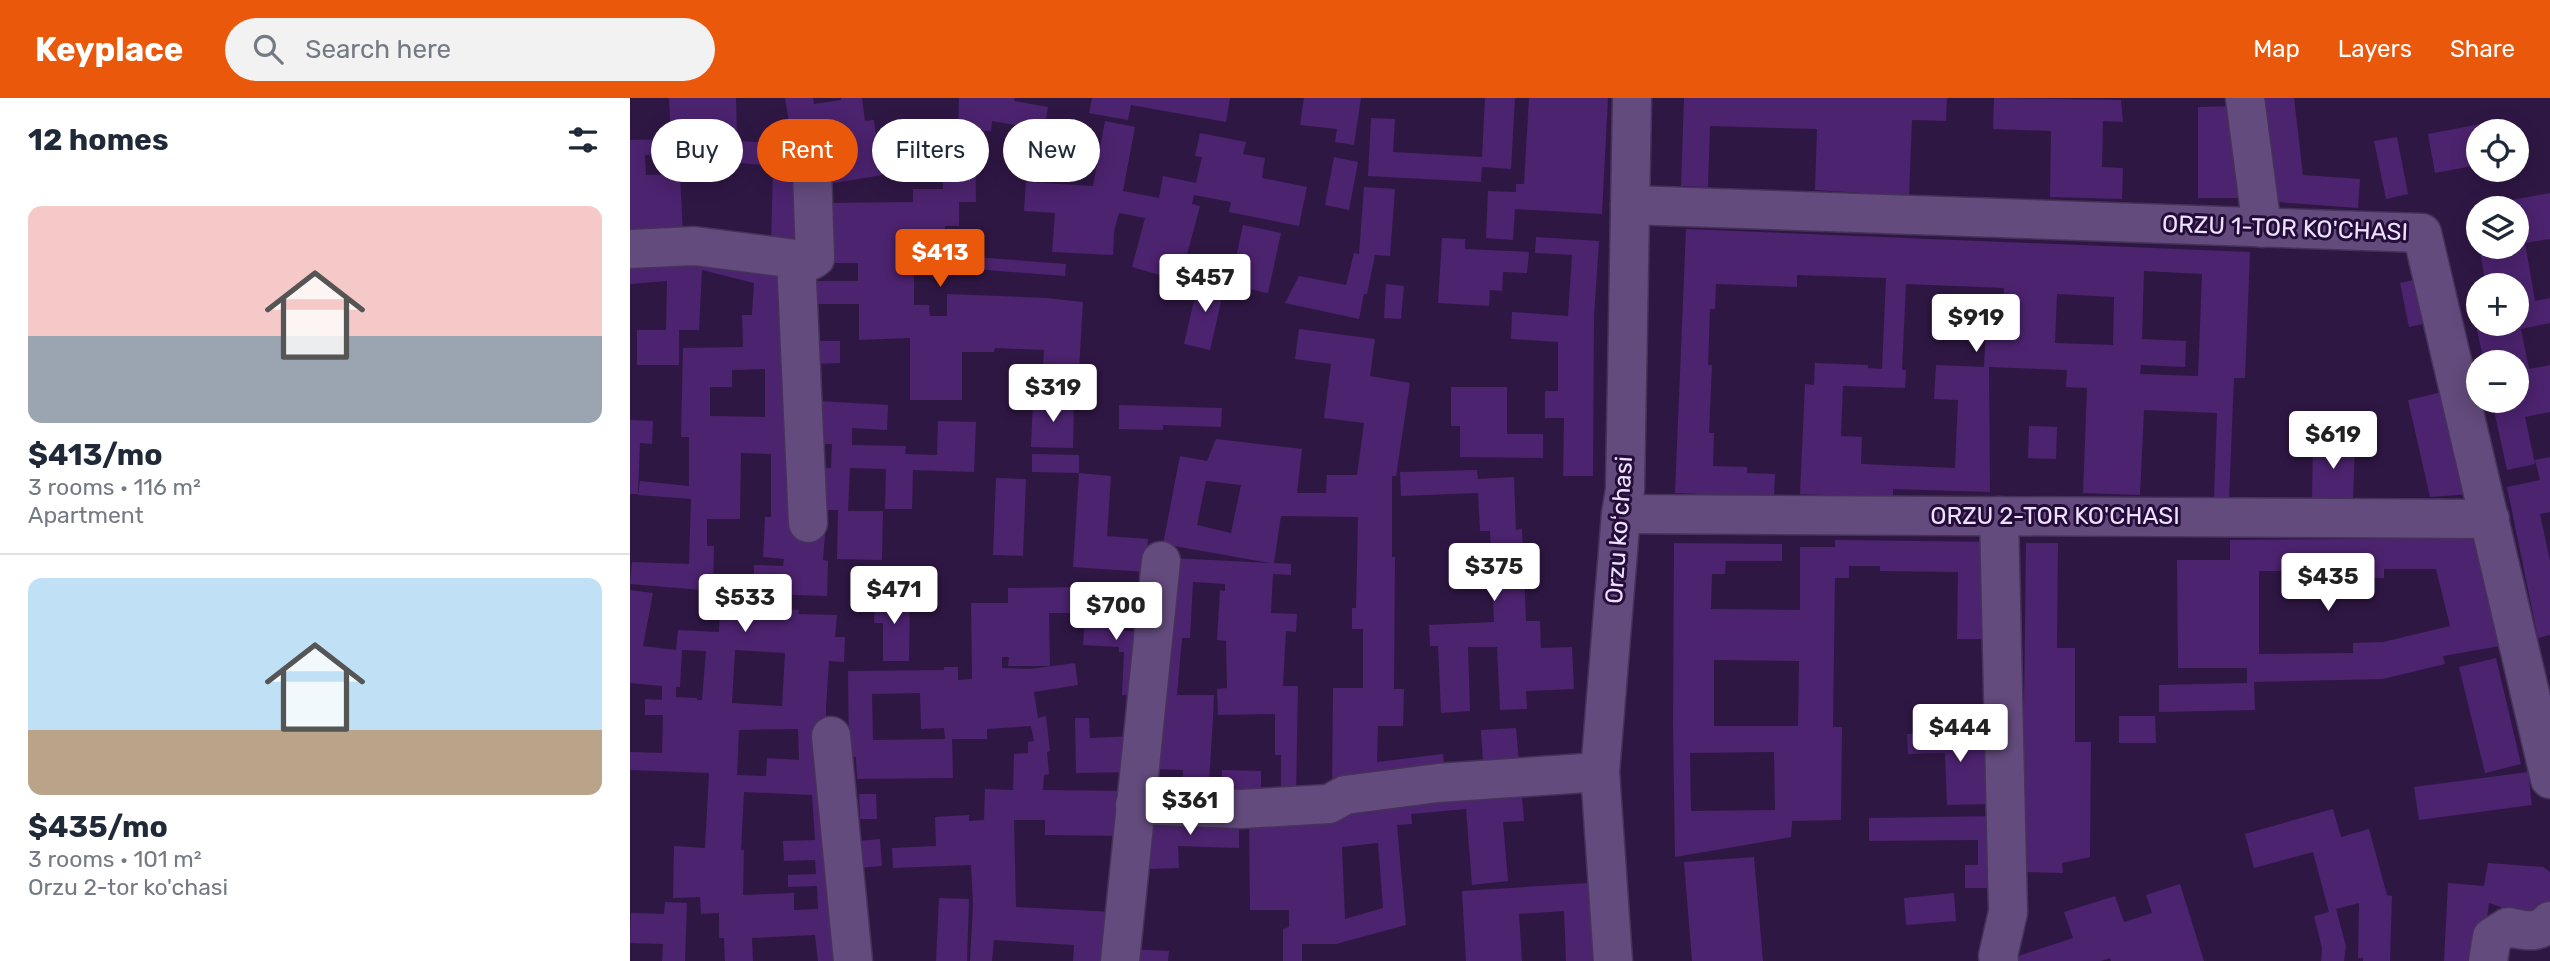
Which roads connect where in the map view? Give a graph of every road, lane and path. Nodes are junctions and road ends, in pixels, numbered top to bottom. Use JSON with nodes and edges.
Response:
{"nodes":[{"id":1,"x":1632,"y":98,"type":"edge"},
{"id":2,"x":2245,"y":98,"type":"edge"},
{"id":3,"x":812,"y":182,"type":"edge"},
{"id":4,"x":1630,"y":205,"type":"junction"},
{"id":5,"x":2262,"y":228,"type":"junction"},
{"id":6,"x":630,"y":249,"type":"edge"},
{"id":7,"x":796,"y":259,"type":"junction"},
{"id":8,"x":1621,"y":514,"type":"junction"},
{"id":9,"x":1999,"y":516,"type":"junction"},
{"id":10,"x":2490,"y":519,"type":"junction"},
{"id":11,"x":808,"y":523,"type":"dead end"},
{"id":12,"x":1161,"y":561,"type":"dead end"},
{"id":13,"x":831,"y":736,"type":"dead end"},
{"id":14,"x":1600,"y":772,"type":"junction"},
{"id":15,"x":2550,"y":779,"type":"edge"},
{"id":16,"x":1135,"y":805,"type":"junction"},
{"id":17,"x":2550,"y":921,"type":"edge"},
{"id":18,"x":853,"y":961,"type":"edge"},
{"id":19,"x":1120,"y":961,"type":"edge"},
{"id":20,"x":1613,"y":961,"type":"edge"},
{"id":21,"x":1999,"y":961,"type":"edge"},
{"id":22,"x":2488,"y":961,"type":"edge"}],
"edges":[{"from":1,"to":4,"type":"street","name":"Orzu koʻchasi"},
{"from":2,"to":5,"type":"street"},
{"from":3,"to":7,"type":"street"},
{"from":4,"to":5,"type":"street","name":"ORZU 1-TOR KO'CHASI"},
{"from":4,"to":8,"type":"street","name":"Orzu koʻchasi"},
{"from":5,"to":10,"type":"street","name":"ORZU 1-TOR KO'CHASI"},
{"from":6,"to":7,"type":"street"},
{"from":7,"to":11,"type":"street"},
{"from":8,"to":9,"type":"street","name":"ORZU 2-TOR KO'CHASI"},
{"from":8,"to":14,"type":"street","name":"Orzu koʻchasi"},
{"from":9,"to":10,"type":"street","name":"ORZU 2-TOR KO'CHASI"},
{"from":9,"to":21,"type":"street"},
{"from":10,"to":15,"type":"street","name":"ORZU 1-TOR KO'CHASI"},
{"from":12,"to":16,"type":"street"},
{"from":13,"to":18,"type":"street"},
{"from":14,"to":16,"type":"street"},
{"from":14,"to":20,"type":"street","name":"Orzu koʻchasi"},
{"from":16,"to":19,"type":"street"},
{"from":17,"to":22,"type":"street"}]}
